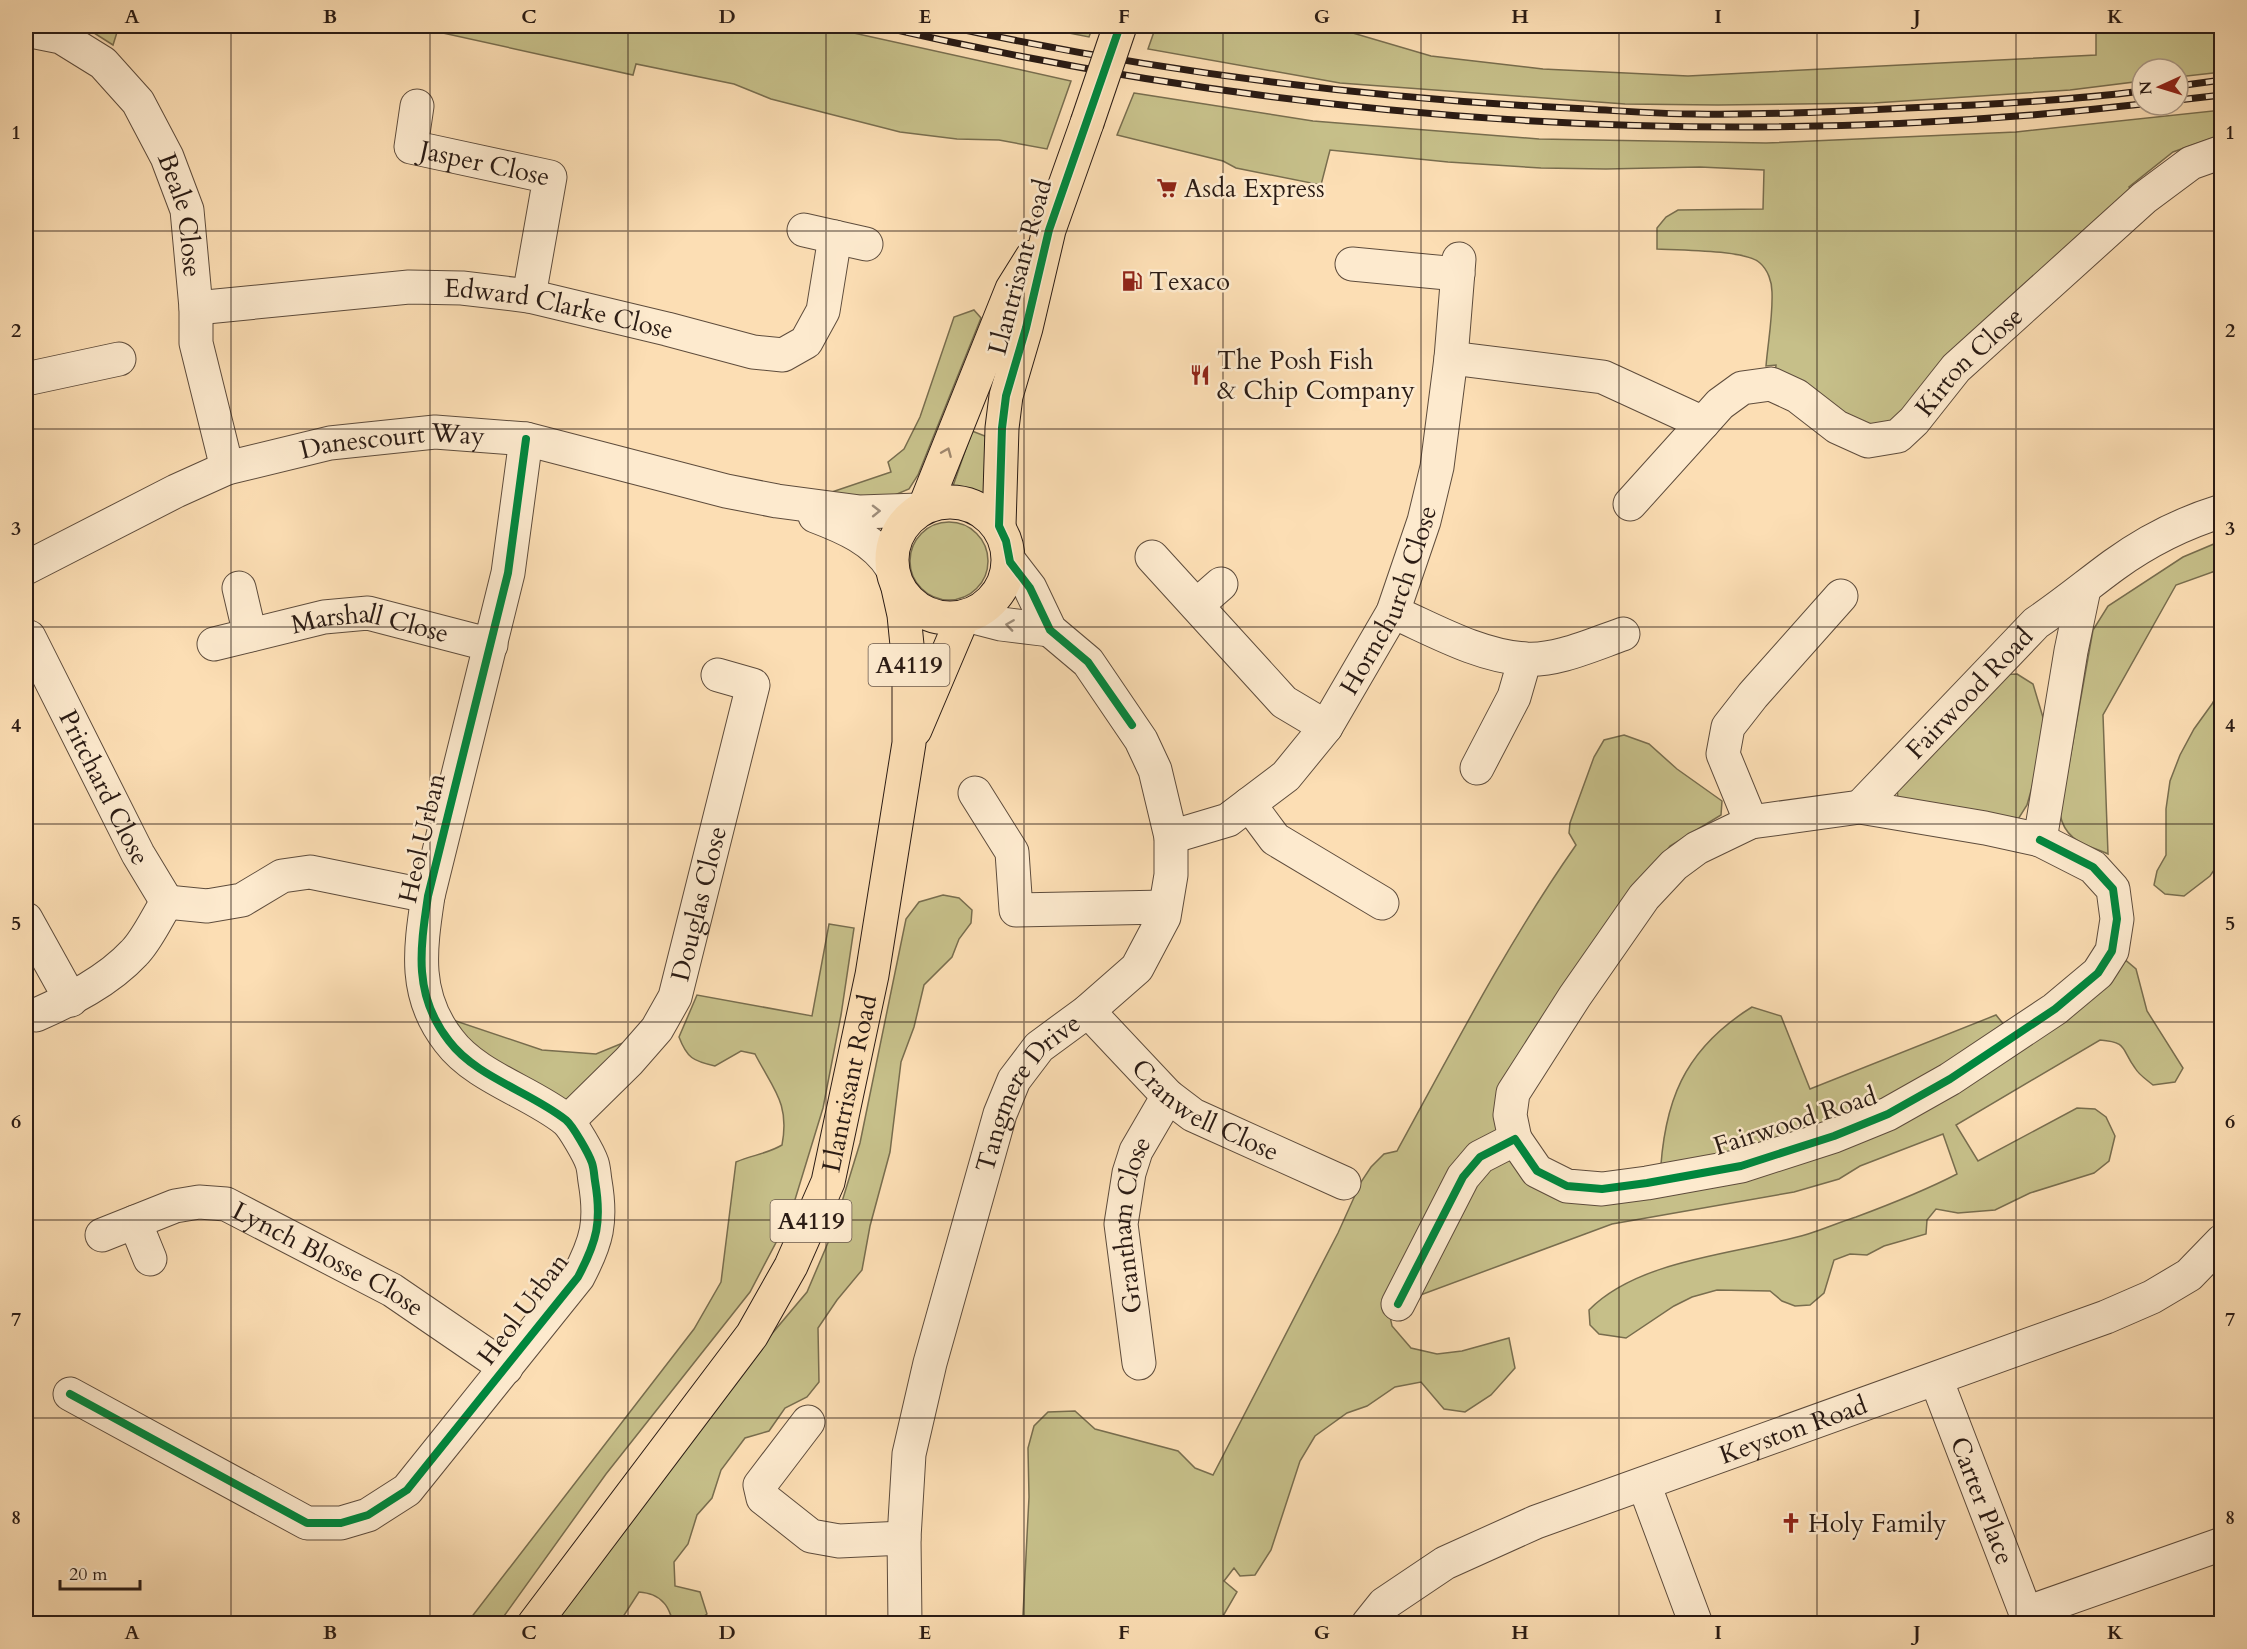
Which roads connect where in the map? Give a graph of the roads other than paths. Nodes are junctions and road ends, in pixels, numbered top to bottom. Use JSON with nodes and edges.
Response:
{"nodes":[{"id":1,"x":1120,"y":26,"type":"edge"},
{"id":2,"x":26,"y":30,"type":"edge"},
{"id":3,"x":417,"y":106,"type":"dead end"},
{"id":4,"x":2222,"y":153,"type":"edge"},
{"id":5,"x":1049,"y":230,"type":"junction"},
{"id":6,"x":835,"y":237,"type":"dead end"},
{"id":7,"x":1352,"y":264,"type":"dead end"},
{"id":8,"x":529,"y":296,"type":"junction"},
{"id":9,"x":196,"y":308,"type":"junction"},
{"id":10,"x":1451,"y":358,"type":"junction"},
{"id":11,"x":119,"y":359,"type":"dead end"},
{"id":12,"x":26,"y":379,"type":"edge"},
{"id":13,"x":1702,"y":423,"type":"junction"},
{"id":14,"x":526,"y":439,"type":"junction"},
{"id":15,"x":227,"y":468,"type":"junction"},
{"id":16,"x":777,"y":501,"type":"junction"},
{"id":17,"x":1630,"y":504,"type":"dead end"},
{"id":18,"x":922,"y":508,"type":"junction"},
{"id":19,"x":2222,"y":511,"type":"edge"},
{"id":20,"x":999,"y":526,"type":"junction"},
{"id":21,"x":1152,"y":557,"type":"dead end"},
{"id":22,"x":1010,"y":562,"type":"junction"},
{"id":23,"x":26,"y":568,"type":"edge"},
{"id":24,"x":895,"y":578,"type":"junction"},
{"id":25,"x":1221,"y":584,"type":"dead end"},
{"id":26,"x":239,"y":588,"type":"dead end"},
{"id":27,"x":2084,"y":589,"type":"junction"},
{"id":28,"x":1841,"y":596,"type":"dead end"},
{"id":29,"x":1197,"y":605,"type":"junction"},
{"id":30,"x":1393,"y":612,"type":"junction"},
{"id":31,"x":967,"y":617,"type":"junction"},
{"id":32,"x":1050,"y":630,"type":"junction"},
{"id":33,"x":1623,"y":634,"type":"dead end"},
{"id":34,"x":250,"y":635,"type":"junction"},
{"id":35,"x":29,"y":638,"type":"dead end"},
{"id":36,"x":214,"y":644,"type":"dead end"},
{"id":37,"x":491,"y":645,"type":"junction"},
{"id":38,"x":1525,"y":659,"type":"junction"},
{"id":39,"x":718,"y":675,"type":"dead end"},
{"id":40,"x":36,"y":678,"type":"edge"},
{"id":41,"x":1326,"y":727,"type":"junction"},
{"id":42,"x":909,"y":743,"type":"junction"},
{"id":43,"x":1477,"y":768,"type":"dead end"},
{"id":44,"x":975,"y":793,"type":"dead end"},
{"id":45,"x":1249,"y":804,"type":"junction"},
{"id":46,"x":1860,"y":807,"type":"junction"},
{"id":47,"x":1751,"y":822,"type":"junction"},
{"id":48,"x":1171,"y":837,"type":"junction"},
{"id":49,"x":2040,"y":840,"type":"junction"},
{"id":50,"x":428,"y":896,"type":"junction"},
{"id":51,"x":166,"y":902,"type":"junction"},
{"id":52,"x":1382,"y":903,"type":"dead end"},
{"id":53,"x":1165,"y":907,"type":"junction"},
{"id":54,"x":26,"y":919,"type":"edge"},
{"id":55,"x":71,"y":1000,"type":"junction"},
{"id":56,"x":1088,"y":1011,"type":"junction"},
{"id":57,"x":36,"y":1015,"type":"dead end"},
{"id":58,"x":1168,"y":1096,"type":"junction"},
{"id":59,"x":568,"y":1121,"type":"junction"},
{"id":60,"x":1515,"y":1139,"type":"junction"},
{"id":61,"x":1344,"y":1183,"type":"dead end"},
{"id":62,"x":135,"y":1222,"type":"junction"},
{"id":63,"x":102,"y":1235,"type":"dead end"},
{"id":64,"x":2222,"y":1241,"type":"edge"},
{"id":65,"x":150,"y":1259,"type":"dead end"},
{"id":66,"x":1398,"y":1304,"type":"dead end"},
{"id":67,"x":1139,"y":1363,"type":"dead end"},
{"id":68,"x":506,"y":1368,"type":"junction"},
{"id":69,"x":1936,"y":1379,"type":"junction"},
{"id":70,"x":70,"y":1394,"type":"dead end"},
{"id":71,"x":808,"y":1422,"type":"dead end"},
{"id":72,"x":1644,"y":1484,"type":"junction"},
{"id":73,"x":904,"y":1538,"type":"junction"},
{"id":74,"x":2222,"y":1544,"type":"edge"},
{"id":75,"x":2028,"y":1618,"type":"edge"},
{"id":76,"x":534,"y":1623,"type":"edge"},
{"id":77,"x":905,"y":1623,"type":"edge"},
{"id":78,"x":1368,"y":1623,"type":"edge"},
{"id":79,"x":1696,"y":1623,"type":"edge"}],
"edges":[{"from":1,"to":5,"type":"main road","name":"Llantrisant Road","bridge":true},
{"from":2,"to":9,"type":"street","name":"Beale Close"},
{"from":3,"to":8,"type":"street","name":"Jasper Close"},
{"from":4,"to":13,"type":"street","name":"Kirton Close"},
{"from":18,"to":5,"type":"main road","name":"Llantrisant Road","one_way":true},
{"from":5,"to":20,"type":"main road","name":"Llantrisant Road"},
{"from":6,"to":8,"type":"street","name":"Edward Clarke Close"},
{"from":7,"to":10,"type":"street","name":"Hornchurch Close"},
{"from":8,"to":9,"type":"street","name":"Edward Clarke Close"},
{"from":9,"to":15,"type":"street","name":"Beale Close"},
{"from":10,"to":13,"type":"street"},
{"from":10,"to":30,"type":"street","name":"Hornchurch Close"},
{"from":11,"to":12,"type":"street"},
{"from":13,"to":17,"type":"street","name":"Kirton Close"},
{"from":14,"to":15,"type":"street","name":"Danescourt Way"},
{"from":14,"to":16,"type":"street","name":"Danescourt Way"},
{"from":14,"to":37,"type":"street","name":"Heol Urban"},
{"from":15,"to":23,"type":"street","name":"Danescourt Way"},
{"from":16,"to":18,"type":"street","name":"Danescourt Way","one_way":true},
{"from":16,"to":24,"type":"street","name":"Danescourt Way"},
{"from":18,"to":20,"type":"main road"},
{"from":18,"to":24,"type":"main road"},
{"from":19,"to":27,"type":"street","name":"Fairwood Road"},
{"from":20,"to":22,"type":"main road"},
{"from":21,"to":29,"type":"street"},
{"from":22,"to":31,"type":"main road"},
{"from":22,"to":32,"type":"street","name":"Tangmere Drive"},
{"from":24,"to":31,"type":"main road"},
{"from":24,"to":42,"type":"main road","name":"Llantrisant Road","number":"A4119"},
{"from":25,"to":29,"type":"street"},
{"from":26,"to":34,"type":"street"},
{"from":27,"to":46,"type":"street","name":"Fairwood Road"},
{"from":27,"to":49,"type":"street","name":"Fairwood Road"},
{"from":28,"to":47,"type":"street"},
{"from":29,"to":41,"type":"street"},
{"from":30,"to":38,"type":"street"},
{"from":30,"to":41,"type":"street","name":"Hornchurch Close"},
{"from":32,"to":31,"type":"street","one_way":true},
{"from":31,"to":42,"type":"main road","name":"Llantrisant Road","number":"A4119"},
{"from":32,"to":48,"type":"street","name":"Tangmere Drive"},
{"from":33,"to":38,"type":"street"},
{"from":34,"to":36,"type":"street","name":"Marshall Close"},
{"from":34,"to":37,"type":"street","name":"Marshall Close"},
{"from":35,"to":40,"type":"street","name":"Pritchard Close"},
{"from":37,"to":50,"type":"street","name":"Heol Urban"},
{"from":38,"to":43,"type":"street"},
{"from":39,"to":59,"type":"street","name":"Douglas Close"},
{"from":40,"to":51,"type":"street","name":"Pritchard Close"},
{"from":41,"to":45,"type":"street","name":"Hornchurch Close"},
{"from":42,"to":76,"type":"main road","name":"Llantrisant Road","number":"A4119"},
{"from":44,"to":53,"type":"street"},
{"from":45,"to":48,"type":"street","name":"Hornchurch Close"},
{"from":45,"to":52,"type":"street"},
{"from":46,"to":47,"type":"street","name":"Fairwood Road"},
{"from":46,"to":49,"type":"street","name":"Fairwood Road"},
{"from":47,"to":60,"type":"street","name":"Fairwood Road"},
{"from":48,"to":53,"type":"street","name":"Tangmere Drive"},
{"from":49,"to":60,"type":"street","name":"Fairwood Road"},
{"from":50,"to":51,"type":"street"},
{"from":50,"to":59,"type":"street","name":"Heol Urban"},
{"from":51,"to":55,"type":"street"},
{"from":53,"to":56,"type":"street","name":"Tangmere Drive"},
{"from":54,"to":55,"type":"street"},
{"from":55,"to":57,"type":"street"},
{"from":56,"to":58,"type":"street","name":"Cranwell Close"},
{"from":56,"to":73,"type":"street","name":"Tangmere Drive"},
{"from":58,"to":61,"type":"street","name":"Cranwell Close"},
{"from":58,"to":67,"type":"street","name":"Grantham Close"},
{"from":59,"to":68,"type":"street","name":"Heol Urban"},
{"from":60,"to":66,"type":"street"},
{"from":62,"to":63,"type":"street","name":"Lynch Blosse Close"},
{"from":62,"to":65,"type":"street"},
{"from":62,"to":68,"type":"street","name":"Lynch Blosse Close"},
{"from":64,"to":69,"type":"street","name":"Keyston Road"},
{"from":68,"to":70,"type":"street","name":"Heol Urban"},
{"from":69,"to":72,"type":"street","name":"Keyston Road"},
{"from":69,"to":75,"type":"street","name":"Carter Place"},
{"from":71,"to":73,"type":"street"},
{"from":72,"to":78,"type":"street","name":"Keyston Road"},
{"from":72,"to":79,"type":"street"},
{"from":73,"to":77,"type":"street","name":"Tangmere Drive"},
{"from":74,"to":75,"type":"street"}]}
